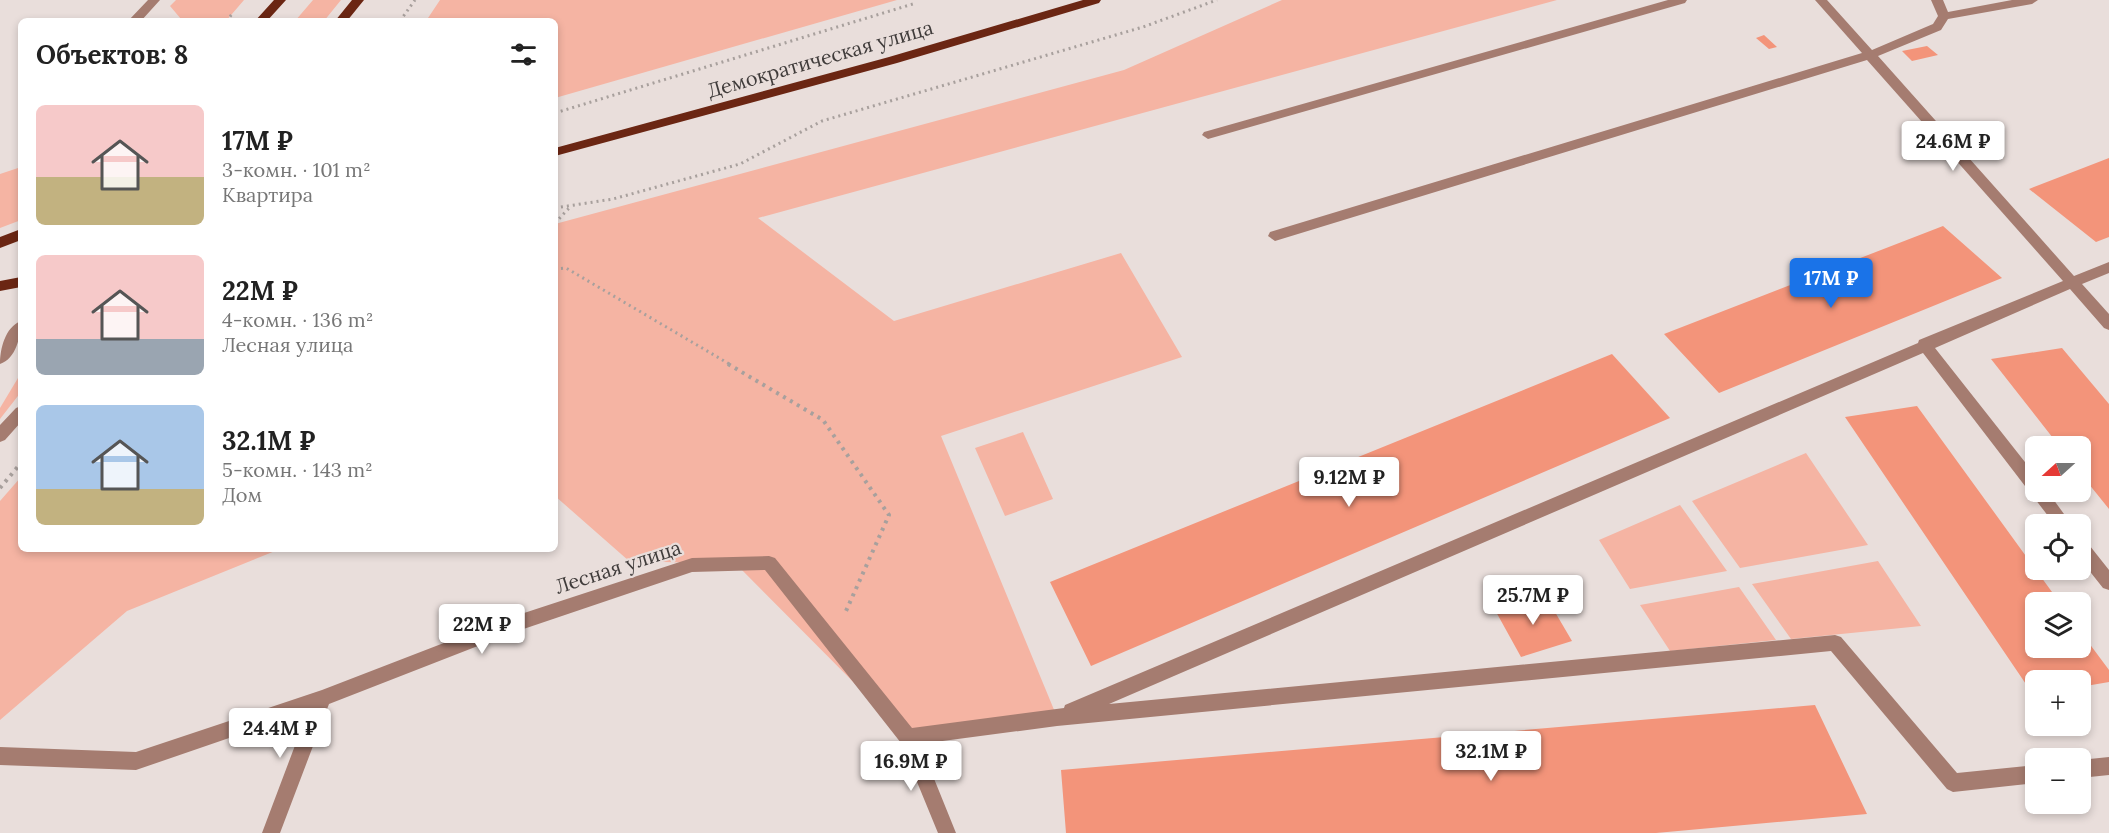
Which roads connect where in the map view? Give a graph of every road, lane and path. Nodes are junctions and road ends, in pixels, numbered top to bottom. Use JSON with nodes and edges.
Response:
{"nodes":[{"id":1,"x":154,"y":0,"type":"edge"},
{"id":2,"x":280,"y":0,"type":"edge"},
{"id":3,"x":358,"y":0,"type":"edge"},
{"id":4,"x":415,"y":0,"type":"edge"},
{"id":5,"x":1095,"y":0,"type":"edge"},
{"id":6,"x":1217,"y":0,"type":"edge"},
{"id":7,"x":1681,"y":0,"type":"edge"},
{"id":8,"x":1821,"y":0,"type":"edge"},
{"id":9,"x":1937,"y":0,"type":"edge"},
{"id":10,"x":2032,"y":0,"type":"edge"},
{"id":11,"x":916,"y":3,"type":"dead end"},
{"id":12,"x":1944,"y":16,"type":"junction"},
{"id":13,"x":137,"y":18,"type":"edge"},
{"id":14,"x":264,"y":18,"type":"edge"},
{"id":15,"x":343,"y":18,"type":"edge"},
{"id":16,"x":349,"y":18,"type":"edge"},
{"id":17,"x":402,"y":18,"type":"edge"},
{"id":18,"x":1870,"y":55,"type":"junction"},
{"id":19,"x":558,"y":112,"type":"edge"},
{"id":20,"x":1208,"y":135,"type":"dead end"},
{"id":21,"x":558,"y":151,"type":"edge"},
{"id":22,"x":571,"y":206,"type":"junction"},
{"id":23,"x":558,"y":208,"type":"edge"},
{"id":24,"x":558,"y":219,"type":"edge"},
{"id":25,"x":18,"y":235,"type":"edge"},
{"id":26,"x":1275,"y":236,"type":"dead end"},
{"id":27,"x":0,"y":243,"type":"edge"},
{"id":28,"x":2109,"y":267,"type":"edge"},
{"id":29,"x":558,"y":269,"type":"edge"},
{"id":30,"x":2072,"y":282,"type":"junction"},
{"id":31,"x":18,"y":283,"type":"edge"},
{"id":32,"x":0,"y":286,"type":"edge"},
{"id":33,"x":2109,"y":324,"type":"edge"},
{"id":34,"x":18,"y":331,"type":"edge"},
{"id":35,"x":1924,"y":344,"type":"junction"},
{"id":36,"x":0,"y":358,"type":"edge"},
{"id":37,"x":18,"y":415,"type":"edge"},
{"id":38,"x":0,"y":436,"type":"edge"},
{"id":39,"x":18,"y":467,"type":"edge"},
{"id":40,"x":2025,"y":474,"type":"edge"},
{"id":41,"x":0,"y":488,"type":"edge"},
{"id":42,"x":2047,"y":502,"type":"edge"},
{"id":43,"x":2056,"y":514,"type":"edge"},
{"id":44,"x":2091,"y":560,"type":"edge"},
{"id":45,"x":2109,"y":583,"type":"edge"},
{"id":46,"x":832,"y":642,"type":"junction"},
{"id":47,"x":322,"y":698,"type":"junction"},
{"id":48,"x":1057,"y":717,"type":"junction"},
{"id":49,"x":908,"y":736,"type":"junction"},
{"id":50,"x":0,"y":756,"type":"edge"},
{"id":51,"x":2109,"y":766,"type":"edge"},
{"id":52,"x":2091,"y":768,"type":"edge"},
{"id":53,"x":2025,"y":775,"type":"edge"},
{"id":54,"x":271,"y":833,"type":"edge"},
{"id":55,"x":947,"y":833,"type":"edge"}],
"edges":[{"from":1,"to":13,"type":"street"},
{"from":2,"to":14,"type":"main road"},
{"from":3,"to":15,"type":"main road"},
{"from":3,"to":16,"type":"main road"},
{"from":4,"to":17,"type":"path"},
{"from":5,"to":21,"type":"main road","name":"Демократическая улица"},
{"from":6,"to":22,"type":"path"},
{"from":7,"to":20,"type":"street"},
{"from":8,"to":18,"type":"street"},
{"from":9,"to":12,"type":"street"},
{"from":10,"to":12,"type":"street"},
{"from":11,"to":19,"type":"path"},
{"from":12,"to":18,"type":"street"},
{"from":18,"to":26,"type":"street"},
{"from":18,"to":30,"type":"street"},
{"from":22,"to":23,"type":"path"},
{"from":22,"to":24,"type":"path"},
{"from":25,"to":27,"type":"main road"},
{"from":28,"to":30,"type":"street"},
{"from":29,"to":46,"type":"path"},
{"from":30,"to":33,"type":"street"},
{"from":30,"to":35,"type":"street"},
{"from":31,"to":32,"type":"main road"},
{"from":34,"to":36,"type":"street"},
{"from":35,"to":40,"type":"street"},
{"from":35,"to":48,"type":"street"},
{"from":37,"to":38,"type":"street"},
{"from":39,"to":41,"type":"path"},
{"from":42,"to":43,"type":"street"},
{"from":44,"to":45,"type":"street"},
{"from":46,"to":47,"type":"street","name":"Лесная улица"},
{"from":46,"to":49,"type":"street","name":"Лесная улица"},
{"from":47,"to":50,"type":"street","name":"Лесная улица"},
{"from":47,"to":54,"type":"street"},
{"from":48,"to":49,"type":"street"},
{"from":48,"to":53,"type":"street"},
{"from":49,"to":55,"type":"street","name":"Лесная улица"},
{"from":51,"to":52,"type":"street"}]}
